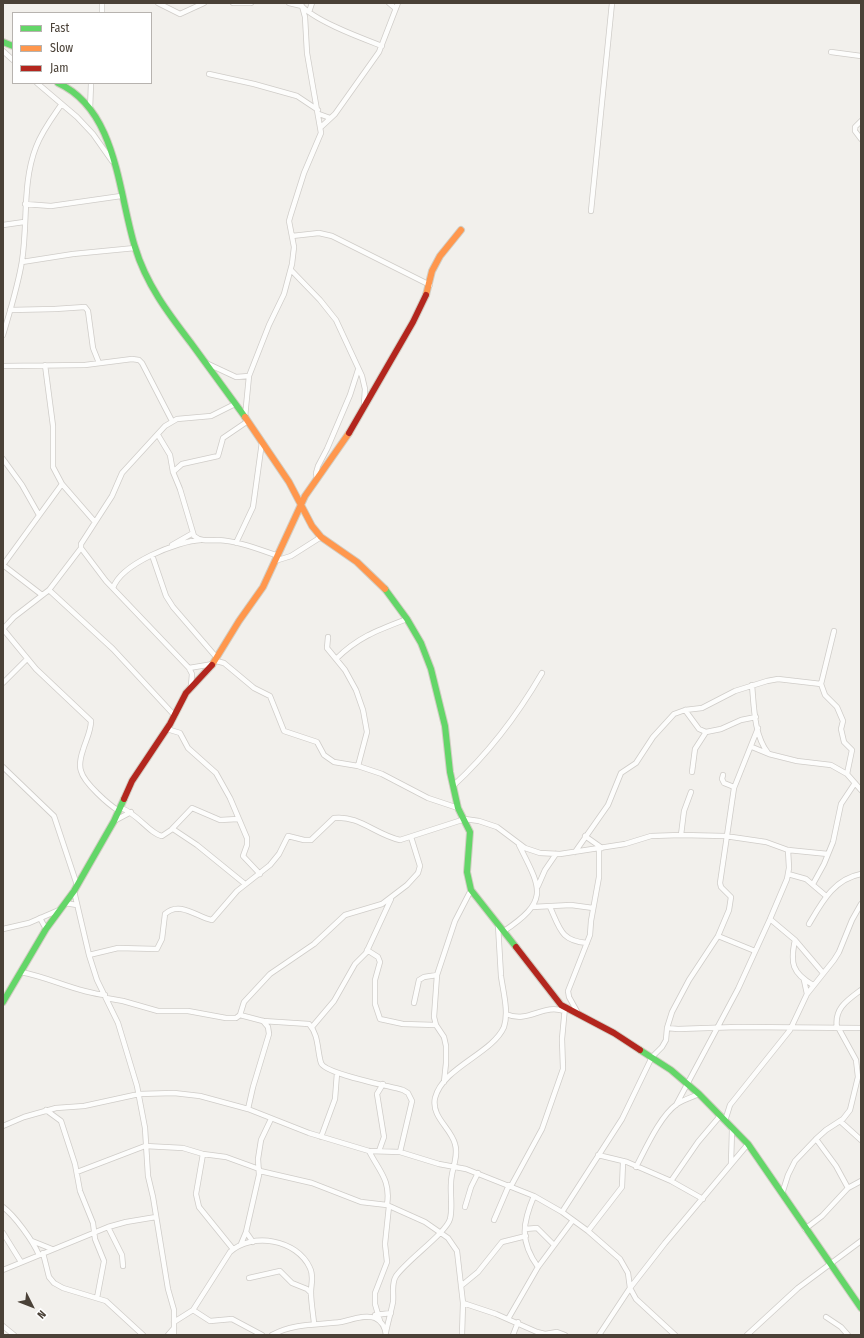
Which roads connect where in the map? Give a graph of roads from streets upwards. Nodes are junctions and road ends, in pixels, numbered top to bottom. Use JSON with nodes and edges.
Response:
{"nodes":[{"id":1,"x":158,"y":3,"type":"edge"},
{"id":2,"x":204,"y":3,"type":"edge"},
{"id":3,"x":233,"y":3,"type":"edge"},
{"id":4,"x":251,"y":3,"type":"edge"},
{"id":5,"x":289,"y":3,"type":"edge"},
{"id":6,"x":312,"y":3,"type":"edge"},
{"id":7,"x":389,"y":3,"type":"edge"},
{"id":8,"x":612,"y":3,"type":"edge"},
{"id":9,"x":195,"y":5,"type":"edge"},
{"id":10,"x":300,"y":5,"type":"edge"},
{"id":11,"x":397,"y":5,"type":"edge"},
{"id":12,"x":309,"y":12,"type":"junction"},
{"id":13,"x":382,"y":46,"type":"junction"},
{"id":14,"x":3,"y":51,"type":"edge"},
{"id":15,"x":831,"y":52,"type":"dead end"},
{"id":16,"x":861,"y":56,"type":"edge"},
{"id":17,"x":12,"y":59,"type":"edge"},
{"id":18,"x":209,"y":74,"type":"dead end"},
{"id":19,"x":38,"y":84,"type":"edge"},
{"id":20,"x":60,"y":84,"type":"edge"},
{"id":21,"x":91,"y":84,"type":"edge"},
{"id":22,"x":61,"y":105,"type":"junction"},
{"id":23,"x":90,"y":110,"type":"junction"},
{"id":24,"x":318,"y":112,"type":"junction"},
{"id":25,"x":330,"y":118,"type":"junction"},
{"id":26,"x":861,"y":121,"type":"edge"},
{"id":27,"x":321,"y":127,"type":"junction"},
{"id":28,"x":861,"y":139,"type":"edge"},
{"id":29,"x":113,"y":163,"type":"junction"},
{"id":30,"x":121,"y":196,"type":"junction"},
{"id":31,"x":25,"y":204,"type":"junction"},
{"id":32,"x":591,"y":211,"type":"dead end"},
{"id":33,"x":24,"y":222,"type":"junction"},
{"id":34,"x":3,"y":226,"type":"edge"},
{"id":35,"x":461,"y":230,"type":"dead end"},
{"id":36,"x":292,"y":236,"type":"junction"},
{"id":37,"x":135,"y":248,"type":"junction"},
{"id":38,"x":22,"y":262,"type":"junction"},
{"id":39,"x":291,"y":270,"type":"junction"},
{"id":40,"x":430,"y":285,"type":"junction"},
{"id":41,"x":10,"y":310,"type":"junction"},
{"id":42,"x":3,"y":335,"type":"edge"},
{"id":43,"x":99,"y":363,"type":"junction"},
{"id":44,"x":206,"y":363,"type":"junction"},
{"id":45,"x":45,"y":365,"type":"junction"},
{"id":46,"x":3,"y":366,"type":"edge"},
{"id":47,"x":358,"y":370,"type":"junction"},
{"id":48,"x":250,"y":376,"type":"junction"},
{"id":49,"x":235,"y":404,"type":"junction"},
{"id":50,"x":364,"y":406,"type":"junction"},
{"id":51,"x":246,"y":419,"type":"junction"},
{"id":52,"x":172,"y":421,"type":"junction"},
{"id":53,"x":158,"y":435,"type":"junction"},
{"id":54,"x":262,"y":442,"type":"junction"},
{"id":55,"x":3,"y":459,"type":"edge"},
{"id":56,"x":173,"y":472,"type":"junction"},
{"id":57,"x":316,"y":479,"type":"junction"},
{"id":58,"x":62,"y":484,"type":"junction"},
{"id":59,"x":300,"y":504,"type":"junction"},
{"id":60,"x":39,"y":515,"type":"junction"},
{"id":61,"x":95,"y":522,"type":"junction"},
{"id":62,"x":193,"y":533,"type":"junction"},
{"id":63,"x":320,"y":537,"type":"junction"},
{"id":64,"x":202,"y":540,"type":"junction"},
{"id":65,"x":236,"y":543,"type":"junction"},
{"id":66,"x":81,"y":548,"type":"junction"},
{"id":67,"x":167,"y":549,"type":"junction"},
{"id":68,"x":152,"y":555,"type":"junction"},
{"id":69,"x":276,"y":558,"type":"junction"},
{"id":70,"x":3,"y":565,"type":"edge"},
{"id":71,"x":116,"y":580,"type":"junction"},
{"id":72,"x":106,"y":581,"type":"junction"},
{"id":73,"x":113,"y":588,"type":"junction"},
{"id":74,"x":49,"y":590,"type":"junction"},
{"id":75,"x":42,"y":595,"type":"junction"},
{"id":76,"x":407,"y":619,"type":"junction"},
{"id":77,"x":3,"y":629,"type":"edge"},
{"id":78,"x":834,"y":631,"type":"dead end"},
{"id":79,"x":328,"y":636,"type":"dead end"},
{"id":80,"x":27,"y":659,"type":"junction"},
{"id":81,"x":216,"y":659,"type":"junction"},
{"id":82,"x":336,"y":659,"type":"junction"},
{"id":83,"x":224,"y":663,"type":"junction"},
{"id":84,"x":189,"y":668,"type":"junction"},
{"id":85,"x":542,"y":673,"type":"dead end"},
{"id":86,"x":3,"y":683,"type":"edge"},
{"id":87,"x":821,"y":684,"type":"junction"},
{"id":88,"x":191,"y":686,"type":"junction"},
{"id":89,"x":752,"y":686,"type":"junction"},
{"id":90,"x":685,"y":710,"type":"junction"},
{"id":91,"x":175,"y":716,"type":"junction"},
{"id":92,"x":756,"y":717,"type":"junction"},
{"id":93,"x":758,"y":728,"type":"junction"},
{"id":94,"x":167,"y":729,"type":"junction"},
{"id":95,"x":699,"y":729,"type":"junction"},
{"id":96,"x":706,"y":732,"type":"junction"},
{"id":97,"x":701,"y":739,"type":"junction"},
{"id":98,"x":752,"y":747,"type":"junction"},
{"id":99,"x":769,"y":754,"type":"junction"},
{"id":100,"x":358,"y":766,"type":"junction"},
{"id":101,"x":3,"y":767,"type":"edge"},
{"id":102,"x":692,"y":772,"type":"dead end"},
{"id":103,"x":847,"y":774,"type":"junction"},
{"id":104,"x":723,"y":775,"type":"dead end"},
{"id":105,"x":855,"y":783,"type":"junction"},
{"id":106,"x":452,"y":786,"type":"junction"},
{"id":107,"x":734,"y":787,"type":"junction"},
{"id":108,"x":852,"y":789,"type":"junction"},
{"id":109,"x":861,"y":790,"type":"edge"},
{"id":110,"x":691,"y":792,"type":"dead end"},
{"id":111,"x":458,"y":808,"type":"junction"},
{"id":112,"x":120,"y":809,"type":"junction"},
{"id":113,"x":132,"y":812,"type":"junction"},
{"id":114,"x":238,"y":819,"type":"junction"},
{"id":115,"x":465,"y":819,"type":"junction"},
{"id":116,"x":114,"y":821,"type":"junction"},
{"id":117,"x":172,"y":829,"type":"junction"},
{"id":118,"x":681,"y":835,"type":"junction"},
{"id":119,"x":585,"y":836,"type":"junction"},
{"id":120,"x":725,"y":836,"type":"junction"},
{"id":121,"x":411,"y":837,"type":"junction"},
{"id":122,"x":518,"y":844,"type":"junction"},
{"id":123,"x":600,"y":848,"type":"junction"},
{"id":124,"x":788,"y":850,"type":"junction"},
{"id":125,"x":575,"y":852,"type":"junction"},
{"id":126,"x":556,"y":854,"type":"junction"},
{"id":127,"x":828,"y":854,"type":"junction"},
{"id":128,"x":260,"y":874,"type":"junction"},
{"id":129,"x":788,"y":874,"type":"junction"},
{"id":130,"x":861,"y":874,"type":"edge"},
{"id":131,"x":245,"y":884,"type":"junction"},
{"id":132,"x":812,"y":884,"type":"junction"},
{"id":133,"x":76,"y":888,"type":"junction"},
{"id":134,"x":538,"y":888,"type":"junction"},
{"id":135,"x":471,"y":890,"type":"junction"},
{"id":136,"x":826,"y":896,"type":"junction"},
{"id":137,"x":392,"y":898,"type":"junction"},
{"id":138,"x":66,"y":903,"type":"junction"},
{"id":139,"x":861,"y":904,"type":"edge"},
{"id":140,"x":77,"y":905,"type":"junction"},
{"id":141,"x":532,"y":907,"type":"junction"},
{"id":142,"x":550,"y":907,"type":"junction"},
{"id":143,"x":593,"y":908,"type":"junction"},
{"id":144,"x":60,"y":909,"type":"junction"},
{"id":145,"x":857,"y":911,"type":"junction"},
{"id":146,"x":861,"y":915,"type":"edge"},
{"id":147,"x":40,"y":918,"type":"junction"},
{"id":148,"x":770,"y":919,"type":"junction"},
{"id":149,"x":498,"y":924,"type":"junction"},
{"id":150,"x":809,"y":924,"type":"dead end"},
{"id":151,"x":3,"y":929,"type":"edge"},
{"id":152,"x":46,"y":929,"type":"junction"},
{"id":153,"x":504,"y":931,"type":"junction"},
{"id":154,"x":718,"y":936,"type":"junction"},
{"id":155,"x":795,"y":940,"type":"junction"},
{"id":156,"x":587,"y":943,"type":"junction"},
{"id":157,"x":367,"y":950,"type":"junction"},
{"id":158,"x":756,"y":951,"type":"junction"},
{"id":159,"x":89,"y":955,"type":"junction"},
{"id":160,"x":20,"y":972,"type":"junction"},
{"id":161,"x":823,"y":973,"type":"junction"},
{"id":162,"x":437,"y":976,"type":"junction"},
{"id":163,"x":804,"y":980,"type":"junction"},
{"id":164,"x":813,"y":985,"type":"junction"},
{"id":165,"x":861,"y":990,"type":"edge"},
{"id":166,"x":807,"y":994,"type":"junction"},
{"id":167,"x":106,"y":996,"type":"junction"},
{"id":168,"x":3,"y":1002,"type":"edge"},
{"id":169,"x":414,"y":1003,"type":"dead end"},
{"id":170,"x":564,"y":1009,"type":"junction"},
{"id":171,"x":506,"y":1014,"type":"junction"},
{"id":172,"x":240,"y":1015,"type":"junction"},
{"id":173,"x":579,"y":1015,"type":"junction"},
{"id":174,"x":263,"y":1021,"type":"junction"},
{"id":175,"x":436,"y":1025,"type":"junction"},
{"id":176,"x":312,"y":1027,"type":"junction"},
{"id":177,"x":792,"y":1027,"type":"junction"},
{"id":178,"x":667,"y":1028,"type":"junction"},
{"id":179,"x":861,"y":1028,"type":"edge"},
{"id":180,"x":718,"y":1029,"type":"junction"},
{"id":181,"x":838,"y":1029,"type":"junction"},
{"id":182,"x":848,"y":1029,"type":"junction"},
{"id":183,"x":842,"y":1037,"type":"junction"},
{"id":184,"x":652,"y":1057,"type":"junction"},
{"id":185,"x":337,"y":1073,"type":"junction"},
{"id":186,"x":444,"y":1082,"type":"junction"},
{"id":187,"x":687,"y":1083,"type":"junction"},
{"id":188,"x":383,"y":1084,"type":"junction"},
{"id":189,"x":139,"y":1094,"type":"junction"},
{"id":190,"x":699,"y":1094,"type":"junction"},
{"id":191,"x":676,"y":1105,"type":"junction"},
{"id":192,"x":248,"y":1109,"type":"junction"},
{"id":193,"x":46,"y":1110,"type":"junction"},
{"id":194,"x":728,"y":1110,"type":"junction"},
{"id":195,"x":721,"y":1116,"type":"junction"},
{"id":196,"x":271,"y":1119,"type":"junction"},
{"id":197,"x":840,"y":1121,"type":"junction"},
{"id":198,"x":3,"y":1126,"type":"edge"},
{"id":199,"x":732,"y":1128,"type":"junction"},
{"id":200,"x":321,"y":1137,"type":"junction"},
{"id":201,"x":816,"y":1138,"type":"junction"},
{"id":202,"x":861,"y":1140,"type":"edge"},
{"id":203,"x":748,"y":1144,"type":"junction"},
{"id":204,"x":145,"y":1146,"type":"junction"},
{"id":205,"x":369,"y":1150,"type":"junction"},
{"id":206,"x":379,"y":1151,"type":"junction"},
{"id":207,"x":400,"y":1152,"type":"junction"},
{"id":208,"x":203,"y":1154,"type":"junction"},
{"id":209,"x":598,"y":1154,"type":"junction"},
{"id":210,"x":623,"y":1162,"type":"junction"},
{"id":211,"x":76,"y":1164,"type":"junction"},
{"id":212,"x":730,"y":1164,"type":"junction"},
{"id":213,"x":455,"y":1167,"type":"junction"},
{"id":214,"x":636,"y":1167,"type":"junction"},
{"id":215,"x":84,"y":1169,"type":"junction"},
{"id":216,"x":260,"y":1170,"type":"junction"},
{"id":217,"x":77,"y":1172,"type":"junction"},
{"id":218,"x":478,"y":1173,"type":"junction"},
{"id":219,"x":670,"y":1181,"type":"junction"},
{"id":220,"x":861,"y":1181,"type":"edge"},
{"id":221,"x":510,"y":1186,"type":"junction"},
{"id":222,"x":848,"y":1188,"type":"junction"},
{"id":223,"x":782,"y":1194,"type":"junction"},
{"id":224,"x":534,"y":1196,"type":"junction"},
{"id":225,"x":703,"y":1199,"type":"junction"},
{"id":226,"x":388,"y":1205,"type":"junction"},
{"id":227,"x":3,"y":1207,"type":"edge"},
{"id":228,"x":465,"y":1207,"type":"dead end"},
{"id":229,"x":562,"y":1212,"type":"junction"},
{"id":230,"x":156,"y":1217,"type":"junction"},
{"id":231,"x":494,"y":1220,"type":"dead end"},
{"id":232,"x":573,"y":1220,"type":"junction"},
{"id":233,"x":448,"y":1224,"type":"junction"},
{"id":234,"x":108,"y":1227,"type":"junction"},
{"id":235,"x":524,"y":1229,"type":"junction"},
{"id":236,"x":805,"y":1229,"type":"junction"},
{"id":237,"x":588,"y":1231,"type":"junction"},
{"id":238,"x":246,"y":1232,"type":"junction"},
{"id":239,"x":3,"y":1233,"type":"edge"},
{"id":240,"x":94,"y":1233,"type":"junction"},
{"id":241,"x":441,"y":1233,"type":"junction"},
{"id":242,"x":526,"y":1236,"type":"junction"},
{"id":243,"x":448,"y":1238,"type":"junction"},
{"id":244,"x":32,"y":1241,"type":"junction"},
{"id":245,"x":861,"y":1241,"type":"edge"},
{"id":246,"x":253,"y":1242,"type":"junction"},
{"id":247,"x":241,"y":1244,"type":"junction"},
{"id":248,"x":554,"y":1245,"type":"junction"},
{"id":249,"x":52,"y":1249,"type":"junction"},
{"id":250,"x":233,"y":1249,"type":"junction"},
{"id":251,"x":41,"y":1254,"type":"junction"},
{"id":252,"x":21,"y":1262,"type":"junction"},
{"id":253,"x":830,"y":1265,"type":"junction"},
{"id":254,"x":123,"y":1266,"type":"dead end"},
{"id":255,"x":538,"y":1267,"type":"junction"},
{"id":256,"x":3,"y":1270,"type":"edge"},
{"id":257,"x":249,"y":1278,"type":"dead end"},
{"id":258,"x":461,"y":1286,"type":"junction"},
{"id":259,"x":630,"y":1288,"type":"junction"},
{"id":260,"x":311,"y":1293,"type":"junction"},
{"id":261,"x":97,"y":1298,"type":"junction"},
{"id":262,"x":463,"y":1303,"type":"junction"},
{"id":263,"x":861,"y":1308,"type":"edge"},
{"id":264,"x":193,"y":1310,"type":"junction"},
{"id":265,"x":391,"y":1313,"type":"junction"},
{"id":266,"x":377,"y":1314,"type":"junction"},
{"id":267,"x":369,"y":1316,"type":"junction"},
{"id":268,"x":826,"y":1317,"type":"dead end"},
{"id":269,"x":508,"y":1319,"type":"junction"},
{"id":270,"x":380,"y":1321,"type":"junction"},
{"id":271,"x":174,"y":1322,"type":"junction"},
{"id":272,"x":518,"y":1322,"type":"junction"},
{"id":273,"x":314,"y":1323,"type":"junction"},
{"id":274,"x":3,"y":1326,"type":"edge"},
{"id":275,"x":174,"y":1328,"type":"junction"},
{"id":276,"x":386,"y":1333,"type":"edge"},
{"id":277,"x":14,"y":1335,"type":"edge"},
{"id":278,"x":143,"y":1335,"type":"edge"},
{"id":279,"x":168,"y":1335,"type":"edge"},
{"id":280,"x":174,"y":1335,"type":"edge"},
{"id":281,"x":262,"y":1335,"type":"edge"},
{"id":282,"x":272,"y":1335,"type":"edge"},
{"id":283,"x":462,"y":1335,"type":"edge"},
{"id":284,"x":513,"y":1335,"type":"edge"},
{"id":285,"x":566,"y":1335,"type":"edge"},
{"id":286,"x":599,"y":1335,"type":"edge"},
{"id":287,"x":675,"y":1335,"type":"edge"},
{"id":288,"x":747,"y":1335,"type":"edge"},
{"id":289,"x":848,"y":1335,"type":"edge"}],
"edges":[{"from":1,"to":9,"type":"street"},
{"from":2,"to":9,"type":"street"},
{"from":3,"to":4,"type":"street"},
{"from":5,"to":10,"type":"street"},
{"from":6,"to":12,"type":"street"},
{"from":7,"to":11,"type":"street"},
{"from":8,"to":32,"type":"street"},
{"from":10,"to":12,"type":"street"},
{"from":10,"to":24,"type":"street"},
{"from":11,"to":13,"type":"street"},
{"from":12,"to":13,"type":"street"},
{"from":13,"to":25,"type":"street"},
{"from":14,"to":17,"type":"street"},
{"from":15,"to":16,"type":"street"},
{"from":18,"to":24,"type":"street"},
{"from":19,"to":22,"type":"street"},
{"from":20,"to":23,"type":"street"},
{"from":21,"to":23,"type":"street"},
{"from":22,"to":29,"type":"street"},
{"from":22,"to":31,"type":"street"},
{"from":23,"to":29,"type":"street"},
{"from":24,"to":25,"type":"street"},
{"from":24,"to":27,"type":"street"},
{"from":25,"to":27,"type":"street"},
{"from":26,"to":28,"type":"street"},
{"from":27,"to":36,"type":"street"},
{"from":29,"to":30,"type":"street"},
{"from":30,"to":31,"type":"street"},
{"from":30,"to":37,"type":"street"},
{"from":31,"to":33,"type":"street"},
{"from":33,"to":34,"type":"street"},
{"from":33,"to":38,"type":"street"},
{"from":35,"to":40,"type":"street"},
{"from":36,"to":39,"type":"street"},
{"from":36,"to":40,"type":"street"},
{"from":37,"to":38,"type":"street"},
{"from":37,"to":44,"type":"street"},
{"from":38,"to":41,"type":"street"},
{"from":39,"to":47,"type":"street"},
{"from":39,"to":48,"type":"street"},
{"from":40,"to":50,"type":"street"},
{"from":41,"to":42,"type":"street"},
{"from":41,"to":43,"type":"street"},
{"from":43,"to":45,"type":"street"},
{"from":43,"to":52,"type":"street"},
{"from":44,"to":48,"type":"street"},
{"from":44,"to":49,"type":"street"},
{"from":45,"to":46,"type":"street"},
{"from":45,"to":58,"type":"street"},
{"from":47,"to":50,"type":"street"},
{"from":47,"to":57,"type":"street"},
{"from":48,"to":51,"type":"street"},
{"from":49,"to":51,"type":"street"},
{"from":49,"to":52,"type":"street"},
{"from":50,"to":57,"type":"street"},
{"from":51,"to":54,"type":"street"},
{"from":51,"to":56,"type":"street"},
{"from":52,"to":53,"type":"street"},
{"from":53,"to":56,"type":"street"},
{"from":53,"to":61,"type":"street"},
{"from":54,"to":59,"type":"street"},
{"from":54,"to":65,"type":"street"},
{"from":55,"to":60,"type":"street"},
{"from":56,"to":62,"type":"street"},
{"from":57,"to":59,"type":"street"},
{"from":58,"to":60,"type":"street"},
{"from":58,"to":61,"type":"street"},
{"from":59,"to":63,"type":"street"},
{"from":59,"to":69,"type":"street"},
{"from":60,"to":70,"type":"street"},
{"from":61,"to":66,"type":"street"},
{"from":62,"to":64,"type":"street"},
{"from":62,"to":67,"type":"street"},
{"from":63,"to":69,"type":"street"},
{"from":63,"to":76,"type":"street"},
{"from":64,"to":65,"type":"street"},
{"from":64,"to":67,"type":"street"},
{"from":65,"to":69,"type":"street"},
{"from":66,"to":72,"type":"street"},
{"from":66,"to":74,"type":"street"},
{"from":67,"to":68,"type":"street"},
{"from":68,"to":71,"type":"street"},
{"from":68,"to":81,"type":"street"},
{"from":69,"to":81,"type":"street"},
{"from":70,"to":75,"type":"street"},
{"from":71,"to":72,"type":"street"},
{"from":71,"to":73,"type":"street"},
{"from":72,"to":73,"type":"street"},
{"from":73,"to":84,"type":"street"},
{"from":74,"to":75,"type":"street"},
{"from":74,"to":91,"type":"street"},
{"from":75,"to":77,"type":"street"},
{"from":76,"to":82,"type":"street"},
{"from":76,"to":106,"type":"street"},
{"from":77,"to":80,"type":"street"},
{"from":78,"to":87,"type":"street"},
{"from":79,"to":82,"type":"street"},
{"from":80,"to":86,"type":"street"},
{"from":80,"to":112,"type":"street"},
{"from":81,"to":83,"type":"street"},
{"from":81,"to":83,"type":"street"},
{"from":81,"to":84,"type":"street"},
{"from":81,"to":88,"type":"street"},
{"from":82,"to":100,"type":"street"},
{"from":83,"to":100,"type":"street"},
{"from":84,"to":88,"type":"street"},
{"from":85,"to":106,"type":"street"},
{"from":87,"to":89,"type":"street"},
{"from":87,"to":103,"type":"street"},
{"from":88,"to":91,"type":"street"},
{"from":89,"to":90,"type":"street"},
{"from":89,"to":92,"type":"street"},
{"from":90,"to":95,"type":"street"},
{"from":90,"to":119,"type":"street"},
{"from":91,"to":94,"type":"street"},
{"from":92,"to":93,"type":"street"},
{"from":92,"to":96,"type":"street"},
{"from":93,"to":98,"type":"street"},
{"from":93,"to":99,"type":"street"},
{"from":94,"to":112,"type":"street"},
{"from":94,"to":114,"type":"street"},
{"from":95,"to":96,"type":"street"},
{"from":95,"to":97,"type":"street"},
{"from":96,"to":97,"type":"street"},
{"from":97,"to":102,"type":"street"},
{"from":98,"to":99,"type":"street"},
{"from":98,"to":107,"type":"street"},
{"from":99,"to":103,"type":"street"},
{"from":100,"to":111,"type":"street"},
{"from":101,"to":133,"type":"street"},
{"from":103,"to":105,"type":"street"},
{"from":104,"to":107,"type":"street"},
{"from":105,"to":108,"type":"street"},
{"from":105,"to":109,"type":"street"},
{"from":106,"to":111,"type":"street"},
{"from":107,"to":120,"type":"street"},
{"from":108,"to":109,"type":"street"},
{"from":108,"to":127,"type":"street"},
{"from":110,"to":118,"type":"street"},
{"from":111,"to":115,"type":"street"},
{"from":112,"to":113,"type":"street"},
{"from":112,"to":116,"type":"street"},
{"from":113,"to":116,"type":"street"},
{"from":113,"to":117,"type":"street"},
{"from":114,"to":117,"type":"street"},
{"from":114,"to":128,"type":"street"},
{"from":115,"to":121,"type":"street"},
{"from":115,"to":122,"type":"street"},
{"from":115,"to":135,"type":"street"},
{"from":116,"to":133,"type":"street"},
{"from":117,"to":131,"type":"street"},
{"from":118,"to":120,"type":"street"},
{"from":118,"to":123,"type":"street"},
{"from":119,"to":123,"type":"street"},
{"from":119,"to":125,"type":"street"},
{"from":120,"to":124,"type":"street"},
{"from":120,"to":154,"type":"street"},
{"from":121,"to":128,"type":"street"},
{"from":121,"to":137,"type":"street"},
{"from":122,"to":126,"type":"street"},
{"from":122,"to":134,"type":"street"},
{"from":123,"to":125,"type":"street"},
{"from":123,"to":143,"type":"street"},
{"from":124,"to":127,"type":"street"},
{"from":124,"to":129,"type":"street"},
{"from":125,"to":126,"type":"street"},
{"from":126,"to":134,"type":"street"},
{"from":127,"to":132,"type":"street"},
{"from":128,"to":131,"type":"street"},
{"from":129,"to":132,"type":"street"},
{"from":129,"to":148,"type":"street"},
{"from":130,"to":136,"type":"street"},
{"from":131,"to":159,"type":"street"},
{"from":132,"to":136,"type":"street"},
{"from":133,"to":138,"type":"street"},
{"from":133,"to":140,"type":"street"},
{"from":134,"to":141,"type":"street"},
{"from":135,"to":149,"type":"street"},
{"from":135,"to":162,"type":"street"},
{"from":136,"to":150,"type":"street"},
{"from":137,"to":157,"type":"street"},
{"from":137,"to":172,"type":"street"},
{"from":138,"to":140,"type":"street"},
{"from":138,"to":144,"type":"street"},
{"from":139,"to":145,"type":"street"},
{"from":140,"to":159,"type":"street"},
{"from":141,"to":142,"type":"street"},
{"from":141,"to":153,"type":"street"},
{"from":142,"to":143,"type":"street"},
{"from":142,"to":156,"type":"street"},
{"from":143,"to":156,"type":"street"},
{"from":144,"to":147,"type":"street"},
{"from":144,"to":152,"type":"street"},
{"from":145,"to":146,"type":"street"},
{"from":145,"to":161,"type":"street"},
{"from":147,"to":151,"type":"street"},
{"from":147,"to":152,"type":"street"},
{"from":148,"to":155,"type":"street"},
{"from":148,"to":158,"type":"street"},
{"from":149,"to":153,"type":"street"},
{"from":149,"to":171,"type":"street"},
{"from":152,"to":160,"type":"street"},
{"from":153,"to":170,"type":"street"},
{"from":154,"to":158,"type":"street"},
{"from":154,"to":178,"type":"street"},
{"from":155,"to":161,"type":"street"},
{"from":155,"to":163,"type":"street"},
{"from":156,"to":173,"type":"street"},
{"from":157,"to":175,"type":"street"},
{"from":157,"to":176,"type":"street"},
{"from":158,"to":180,"type":"street"},
{"from":159,"to":167,"type":"street"},
{"from":160,"to":167,"type":"street"},
{"from":160,"to":168,"type":"street"},
{"from":161,"to":164,"type":"street"},
{"from":162,"to":169,"type":"street"},
{"from":162,"to":175,"type":"street"},
{"from":163,"to":164,"type":"street"},
{"from":163,"to":166,"type":"street"},
{"from":164,"to":166,"type":"street"},
{"from":165,"to":181,"type":"street"},
{"from":166,"to":177,"type":"street"},
{"from":167,"to":172,"type":"street"},
{"from":167,"to":189,"type":"street"},
{"from":170,"to":171,"type":"street"},
{"from":170,"to":173,"type":"street"},
{"from":170,"to":221,"type":"street"},
{"from":171,"to":186,"type":"street"},
{"from":172,"to":174,"type":"street"},
{"from":173,"to":184,"type":"street"},
{"from":174,"to":176,"type":"street"},
{"from":174,"to":192,"type":"street"},
{"from":175,"to":186,"type":"street"},
{"from":176,"to":185,"type":"street"},
{"from":177,"to":180,"type":"street"},
{"from":177,"to":181,"type":"street"},
{"from":177,"to":194,"type":"street"},
{"from":178,"to":180,"type":"street"},
{"from":178,"to":184,"type":"street"},
{"from":179,"to":182,"type":"street"},
{"from":180,"to":187,"type":"street"},
{"from":181,"to":182,"type":"street"},
{"from":181,"to":183,"type":"street"},
{"from":182,"to":183,"type":"street"},
{"from":183,"to":197,"type":"street"},
{"from":184,"to":187,"type":"street"},
{"from":184,"to":209,"type":"street"},
{"from":185,"to":188,"type":"street"},
{"from":185,"to":200,"type":"street"},
{"from":186,"to":213,"type":"street"},
{"from":187,"to":190,"type":"street"},
{"from":187,"to":191,"type":"street"},
{"from":188,"to":206,"type":"street"},
{"from":188,"to":207,"type":"street"},
{"from":189,"to":192,"type":"street"},
{"from":189,"to":193,"type":"street"},
{"from":189,"to":204,"type":"street"},
{"from":190,"to":191,"type":"street"},
{"from":190,"to":195,"type":"street"},
{"from":191,"to":214,"type":"street"},
{"from":192,"to":196,"type":"street"},
{"from":193,"to":198,"type":"street"},
{"from":193,"to":211,"type":"street"},
{"from":194,"to":195,"type":"street"},
{"from":194,"to":195,"type":"street"},
{"from":195,"to":199,"type":"street"},
{"from":195,"to":219,"type":"street"},
{"from":196,"to":200,"type":"street"},
{"from":196,"to":216,"type":"street"},
{"from":197,"to":201,"type":"street"},
{"from":197,"to":202,"type":"street"},
{"from":199,"to":203,"type":"street"},
{"from":199,"to":212,"type":"street"},
{"from":200,"to":205,"type":"street"},
{"from":201,"to":222,"type":"street"},
{"from":201,"to":223,"type":"street"},
{"from":203,"to":212,"type":"street"},
{"from":203,"to":223,"type":"street"},
{"from":204,"to":208,"type":"street"},
{"from":204,"to":215,"type":"street"},
{"from":204,"to":230,"type":"street"},
{"from":205,"to":206,"type":"street"},
{"from":205,"to":226,"type":"street"},
{"from":206,"to":207,"type":"street"},
{"from":207,"to":213,"type":"street"},
{"from":208,"to":216,"type":"street"},
{"from":208,"to":250,"type":"street"},
{"from":209,"to":210,"type":"street"},
{"from":209,"to":229,"type":"street"},
{"from":210,"to":214,"type":"street"},
{"from":210,"to":237,"type":"street"},
{"from":211,"to":215,"type":"street"},
{"from":211,"to":217,"type":"street"},
{"from":212,"to":225,"type":"street"},
{"from":213,"to":218,"type":"street"},
{"from":213,"to":233,"type":"street"},
{"from":214,"to":219,"type":"street"},
{"from":215,"to":217,"type":"street"},
{"from":216,"to":226,"type":"street"},
{"from":216,"to":238,"type":"street"},
{"from":217,"to":240,"type":"street"},
{"from":218,"to":221,"type":"street"},
{"from":218,"to":228,"type":"street"},
{"from":219,"to":225,"type":"street"},
{"from":220,"to":222,"type":"street"},
{"from":221,"to":224,"type":"street"},
{"from":221,"to":231,"type":"street"},
{"from":222,"to":236,"type":"street"},
{"from":223,"to":236,"type":"street"},
{"from":224,"to":229,"type":"street"},
{"from":224,"to":235,"type":"street"},
{"from":225,"to":259,"type":"street"},
{"from":226,"to":241,"type":"street"},
{"from":226,"to":266,"type":"street"},
{"from":227,"to":244,"type":"street"},
{"from":229,"to":232,"type":"street"},
{"from":230,"to":234,"type":"street"},
{"from":230,"to":271,"type":"street"},
{"from":232,"to":237,"type":"street"},
{"from":232,"to":248,"type":"street"},
{"from":233,"to":241,"type":"street"},
{"from":233,"to":243,"type":"street"},
{"from":234,"to":240,"type":"street"},
{"from":234,"to":254,"type":"street"},
{"from":235,"to":242,"type":"street"},
{"from":235,"to":248,"type":"street"},
{"from":236,"to":253,"type":"street"},
{"from":237,"to":259,"type":"street"},
{"from":238,"to":246,"type":"street"},
{"from":238,"to":247,"type":"street"},
{"from":239,"to":252,"type":"street"},
{"from":240,"to":249,"type":"street"},
{"from":240,"to":261,"type":"street"},
{"from":241,"to":243,"type":"street"},
{"from":241,"to":265,"type":"street"},
{"from":242,"to":255,"type":"street"},
{"from":242,"to":258,"type":"street"},
{"from":243,"to":258,"type":"street"},
{"from":244,"to":249,"type":"street"},
{"from":244,"to":251,"type":"street"},
{"from":245,"to":253,"type":"street"},
{"from":246,"to":247,"type":"street"},
{"from":246,"to":260,"type":"street"},
{"from":247,"to":250,"type":"street"},
{"from":248,"to":255,"type":"street"},
{"from":249,"to":251,"type":"street"},
{"from":250,"to":264,"type":"street"},
{"from":251,"to":252,"type":"street"},
{"from":251,"to":261,"type":"street"},
{"from":252,"to":256,"type":"street"},
{"from":253,"to":263,"type":"street"},
{"from":253,"to":288,"type":"street"},
{"from":255,"to":269,"type":"street"},
{"from":257,"to":260,"type":"street"},
{"from":258,"to":262,"type":"street"},
{"from":259,"to":286,"type":"street"},
{"from":259,"to":287,"type":"street"},
{"from":260,"to":273,"type":"street"},
{"from":261,"to":278,"type":"street"},
{"from":262,"to":269,"type":"street"},
{"from":262,"to":283,"type":"street"},
{"from":264,"to":271,"type":"street"},
{"from":264,"to":281,"type":"street"},
{"from":265,"to":266,"type":"street"},
{"from":265,"to":276,"type":"street"},
{"from":266,"to":267,"type":"street"},
{"from":266,"to":270,"type":"street"},
{"from":267,"to":270,"type":"street"},
{"from":267,"to":273,"type":"street"},
{"from":268,"to":289,"type":"street"},
{"from":269,"to":272,"type":"street"},
{"from":270,"to":276,"type":"street"},
{"from":271,"to":275,"type":"street"},
{"from":272,"to":284,"type":"street"},
{"from":272,"to":285,"type":"street"},
{"from":273,"to":282,"type":"street"},
{"from":274,"to":277,"type":"street"},
{"from":275,"to":279,"type":"street"},
{"from":275,"to":280,"type":"street"}]}
